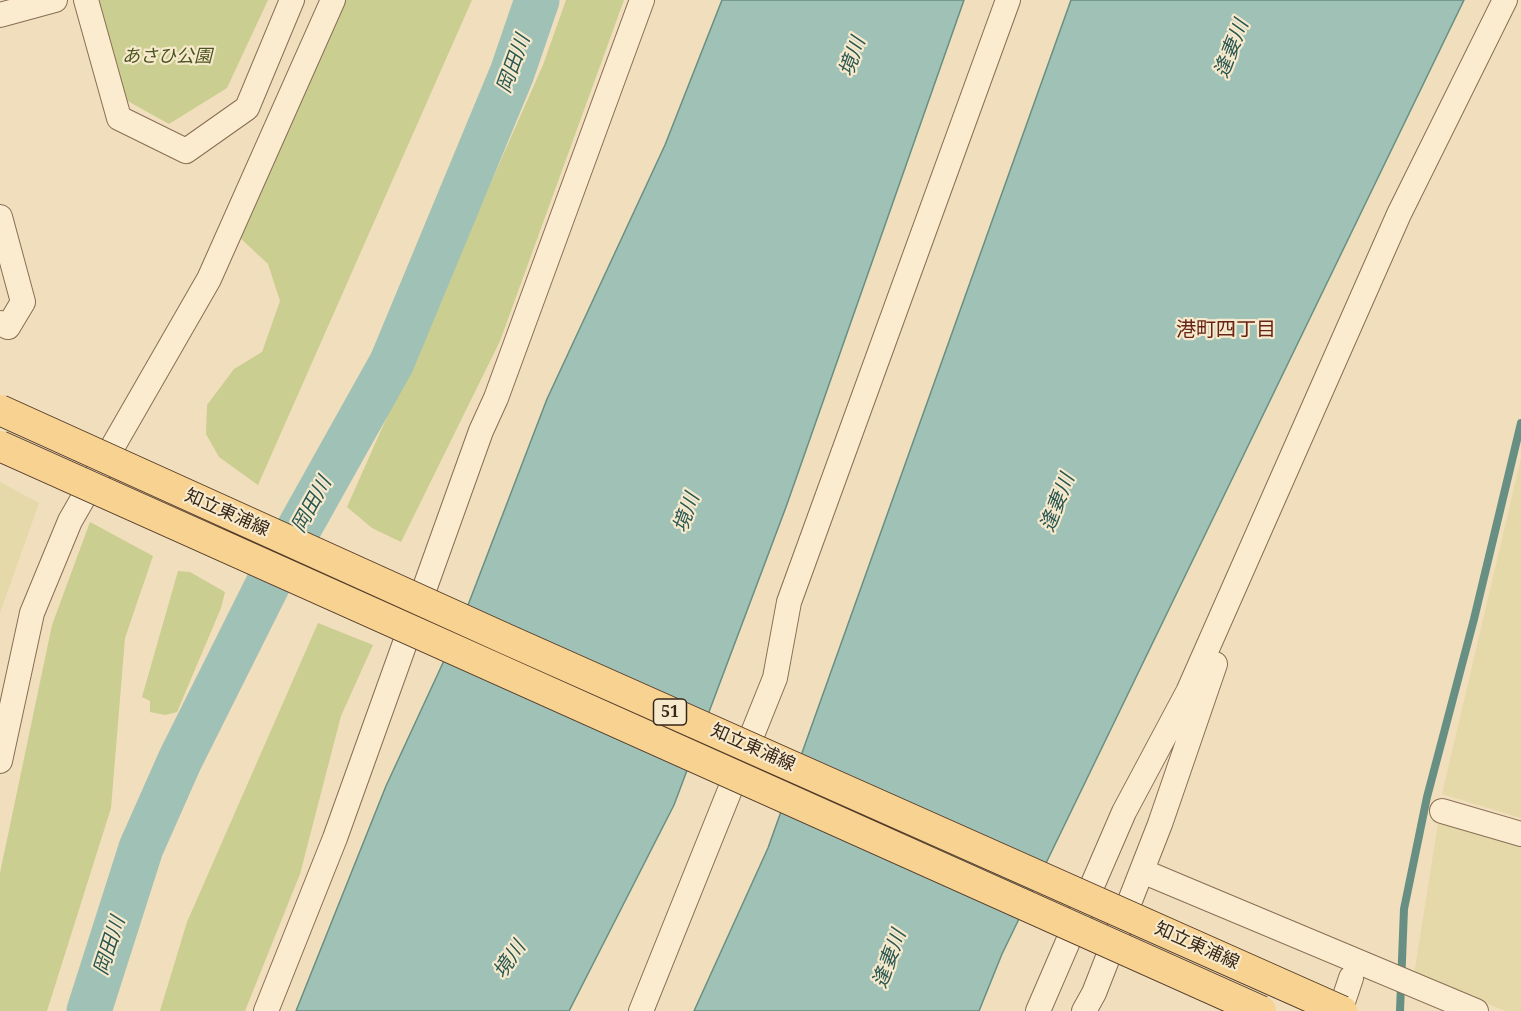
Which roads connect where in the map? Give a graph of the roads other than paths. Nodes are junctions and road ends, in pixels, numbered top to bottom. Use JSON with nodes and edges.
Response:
{"nodes":[{"id":1,"x":55,"y":0,"type":"edge"},
{"id":2,"x":86,"y":0,"type":"edge"},
{"id":3,"x":292,"y":0,"type":"edge"},
{"id":4,"x":333,"y":0,"type":"edge"},
{"id":5,"x":642,"y":0,"type":"edge"},
{"id":6,"x":1008,"y":0,"type":"edge"},
{"id":7,"x":1505,"y":0,"type":"edge"},
{"id":8,"x":0,"y":15,"type":"edge"},
{"id":9,"x":0,"y":217,"type":"edge"},
{"id":10,"x":0,"y":323,"type":"edge"},
{"id":11,"x":0,"y":410,"type":"edge"},
{"id":12,"x":0,"y":446,"type":"edge"},
{"id":13,"x":1265,"y":520,"type":"junction"},
{"id":14,"x":0,"y":761,"type":"edge"},
{"id":15,"x":1442,"y":811,"type":"dead end"},
{"id":16,"x":1521,"y":834,"type":"edge"},
{"id":17,"x":1142,"y":872,"type":"junction"},
{"id":18,"x":1351,"y":978,"type":"dead end"},
{"id":19,"x":266,"y":1011,"type":"edge"},
{"id":20,"x":641,"y":1011,"type":"edge"},
{"id":21,"x":1038,"y":1011,"type":"edge"},
{"id":22,"x":1084,"y":1011,"type":"edge"},
{"id":23,"x":1261,"y":1011,"type":"edge"},
{"id":24,"x":1341,"y":1011,"type":"edge"},
{"id":25,"x":1476,"y":1011,"type":"edge"}],
"edges":[{"from":1,"to":8,"type":"street"},
{"from":2,"to":3,"type":"street"},
{"from":4,"to":14,"type":"street"},
{"from":5,"to":19,"type":"street"},
{"from":6,"to":20,"type":"street"},
{"from":7,"to":13,"type":"street"},
{"from":9,"to":10,"type":"street"},
{"from":11,"to":24,"type":"main road","name":"知立東浦線","number":"51","bridge":true},
{"from":12,"to":23,"type":"main road","name":"知立東浦線","number":"51","bridge":true},
{"from":13,"to":17,"type":"street"},
{"from":13,"to":21,"type":"street"},
{"from":15,"to":16,"type":"street"},
{"from":17,"to":22,"type":"street"},
{"from":17,"to":25,"type":"street"},
{"from":18,"to":24,"type":"street"}]}
